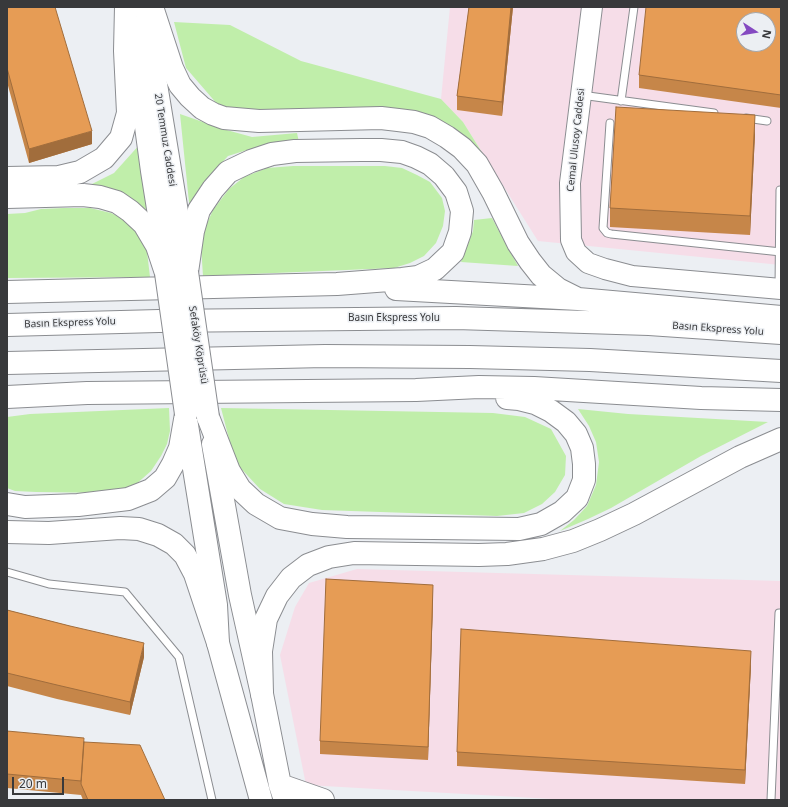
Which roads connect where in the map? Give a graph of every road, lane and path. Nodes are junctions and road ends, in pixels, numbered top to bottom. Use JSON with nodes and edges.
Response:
{"nodes":[{"id":1,"x":126,"y":7,"type":"edge"},
{"id":2,"x":146,"y":7,"type":"edge"},
{"id":3,"x":152,"y":7,"type":"edge"},
{"id":4,"x":592,"y":7,"type":"edge"},
{"id":5,"x":634,"y":7,"type":"edge"},
{"id":6,"x":581,"y":95,"type":"junction"},
{"id":7,"x":621,"y":101,"type":"junction"},
{"id":8,"x":721,"y":114,"type":"edge"},
{"id":9,"x":737,"y":117,"type":"edge"},
{"id":10,"x":767,"y":121,"type":"dead end"},
{"id":11,"x":610,"y":123,"type":"dead end"},
{"id":12,"x":7,"y":178,"type":"edge"},
{"id":13,"x":780,"y":190,"type":"dead end"},
{"id":14,"x":7,"y":197,"type":"edge"},
{"id":15,"x":780,"y":252,"type":"edge"},
{"id":16,"x":176,"y":272,"type":"junction"},
{"id":17,"x":338,"y":284,"type":"junction"},
{"id":18,"x":780,"y":289,"type":"edge"},
{"id":19,"x":7,"y":292,"type":"edge"},
{"id":20,"x":578,"y":299,"type":"junction"},
{"id":21,"x":781,"y":317,"type":"edge"},
{"id":22,"x":7,"y":325,"type":"edge"},
{"id":23,"x":781,"y":333,"type":"edge"},
{"id":24,"x":7,"y":363,"type":"edge"},
{"id":25,"x":781,"y":371,"type":"edge"},
{"id":26,"x":416,"y":390,"type":"junction"},
{"id":27,"x":87,"y":393,"type":"junction"},
{"id":28,"x":7,"y":397,"type":"edge"},
{"id":29,"x":781,"y":400,"type":"edge"},
{"id":30,"x":7,"y":406,"type":"edge"},
{"id":31,"x":186,"y":414,"type":"junction"},
{"id":32,"x":208,"y":417,"type":"junction"},
{"id":33,"x":781,"y":439,"type":"edge"},
{"id":34,"x":7,"y":504,"type":"edge"},
{"id":35,"x":7,"y":532,"type":"edge"},
{"id":36,"x":7,"y":572,"type":"edge"},
{"id":37,"x":781,"y":613,"type":"edge"},
{"id":38,"x":218,"y":643,"type":"junction"},
{"id":39,"x":779,"y":666,"type":"edge"},
{"id":40,"x":262,"y":694,"type":"junction"},
{"id":41,"x":777,"y":737,"type":"edge"},
{"id":42,"x":282,"y":793,"type":"edge"},
{"id":43,"x":212,"y":800,"type":"edge"},
{"id":44,"x":261,"y":800,"type":"edge"},
{"id":45,"x":322,"y":800,"type":"edge"},
{"id":46,"x":771,"y":800,"type":"edge"}],
"edges":[{"from":1,"to":12,"type":"main road"},
{"from":1,"to":16,"type":"main road"},
{"from":2,"to":16,"type":"main road","name":"20 Temmuz Caddesi"},
{"from":3,"to":20,"type":"main road"},
{"from":4,"to":6,"type":"main road","name":"Cemal Ulusoy Caddesi"},
{"from":5,"to":7,"type":"lane"},
{"from":6,"to":7,"type":"lane"},
{"from":6,"to":18,"type":"main road","name":"Cemal Ulusoy Caddesi"},
{"from":7,"to":8,"type":"lane"},
{"from":9,"to":10,"type":"lane"},
{"from":11,"to":15,"type":"lane"},
{"from":13,"to":15,"type":"lane"},
{"from":14,"to":16,"type":"main road"},
{"from":15,"to":18,"type":"lane"},
{"from":16,"to":17,"type":"main road"},
{"from":16,"to":31,"type":"main road","bridge":true},
{"from":16,"to":32,"type":"main road","name":"Sefaköy Köprüsü","bridge":true},
{"from":17,"to":19,"type":"main road"},
{"from":17,"to":20,"type":"main road"},
{"from":20,"to":21,"type":"main road"},
{"from":22,"to":23,"type":"main road","name":"Basın Ekspress Yolu"},
{"from":24,"to":25,"type":"main road"},
{"from":26,"to":27,"type":"main road"},
{"from":26,"to":29,"type":"main road"},
{"from":26,"to":32,"type":"main road"},
{"from":27,"to":28,"type":"main road"},
{"from":27,"to":30,"type":"main road"},
{"from":31,"to":34,"type":"main road"},
{"from":31,"to":38,"type":"main road"},
{"from":32,"to":40,"type":"main road"},
{"from":33,"to":40,"type":"main road"},
{"from":35,"to":38,"type":"main road"},
{"from":36,"to":43,"type":"lane"},
{"from":37,"to":39,"type":"lane"},
{"from":38,"to":44,"type":"main road"},
{"from":39,"to":41,"type":"lane"},
{"from":40,"to":42,"type":"main road"},
{"from":41,"to":46,"type":"lane"},
{"from":42,"to":45,"type":"main road"}]}
